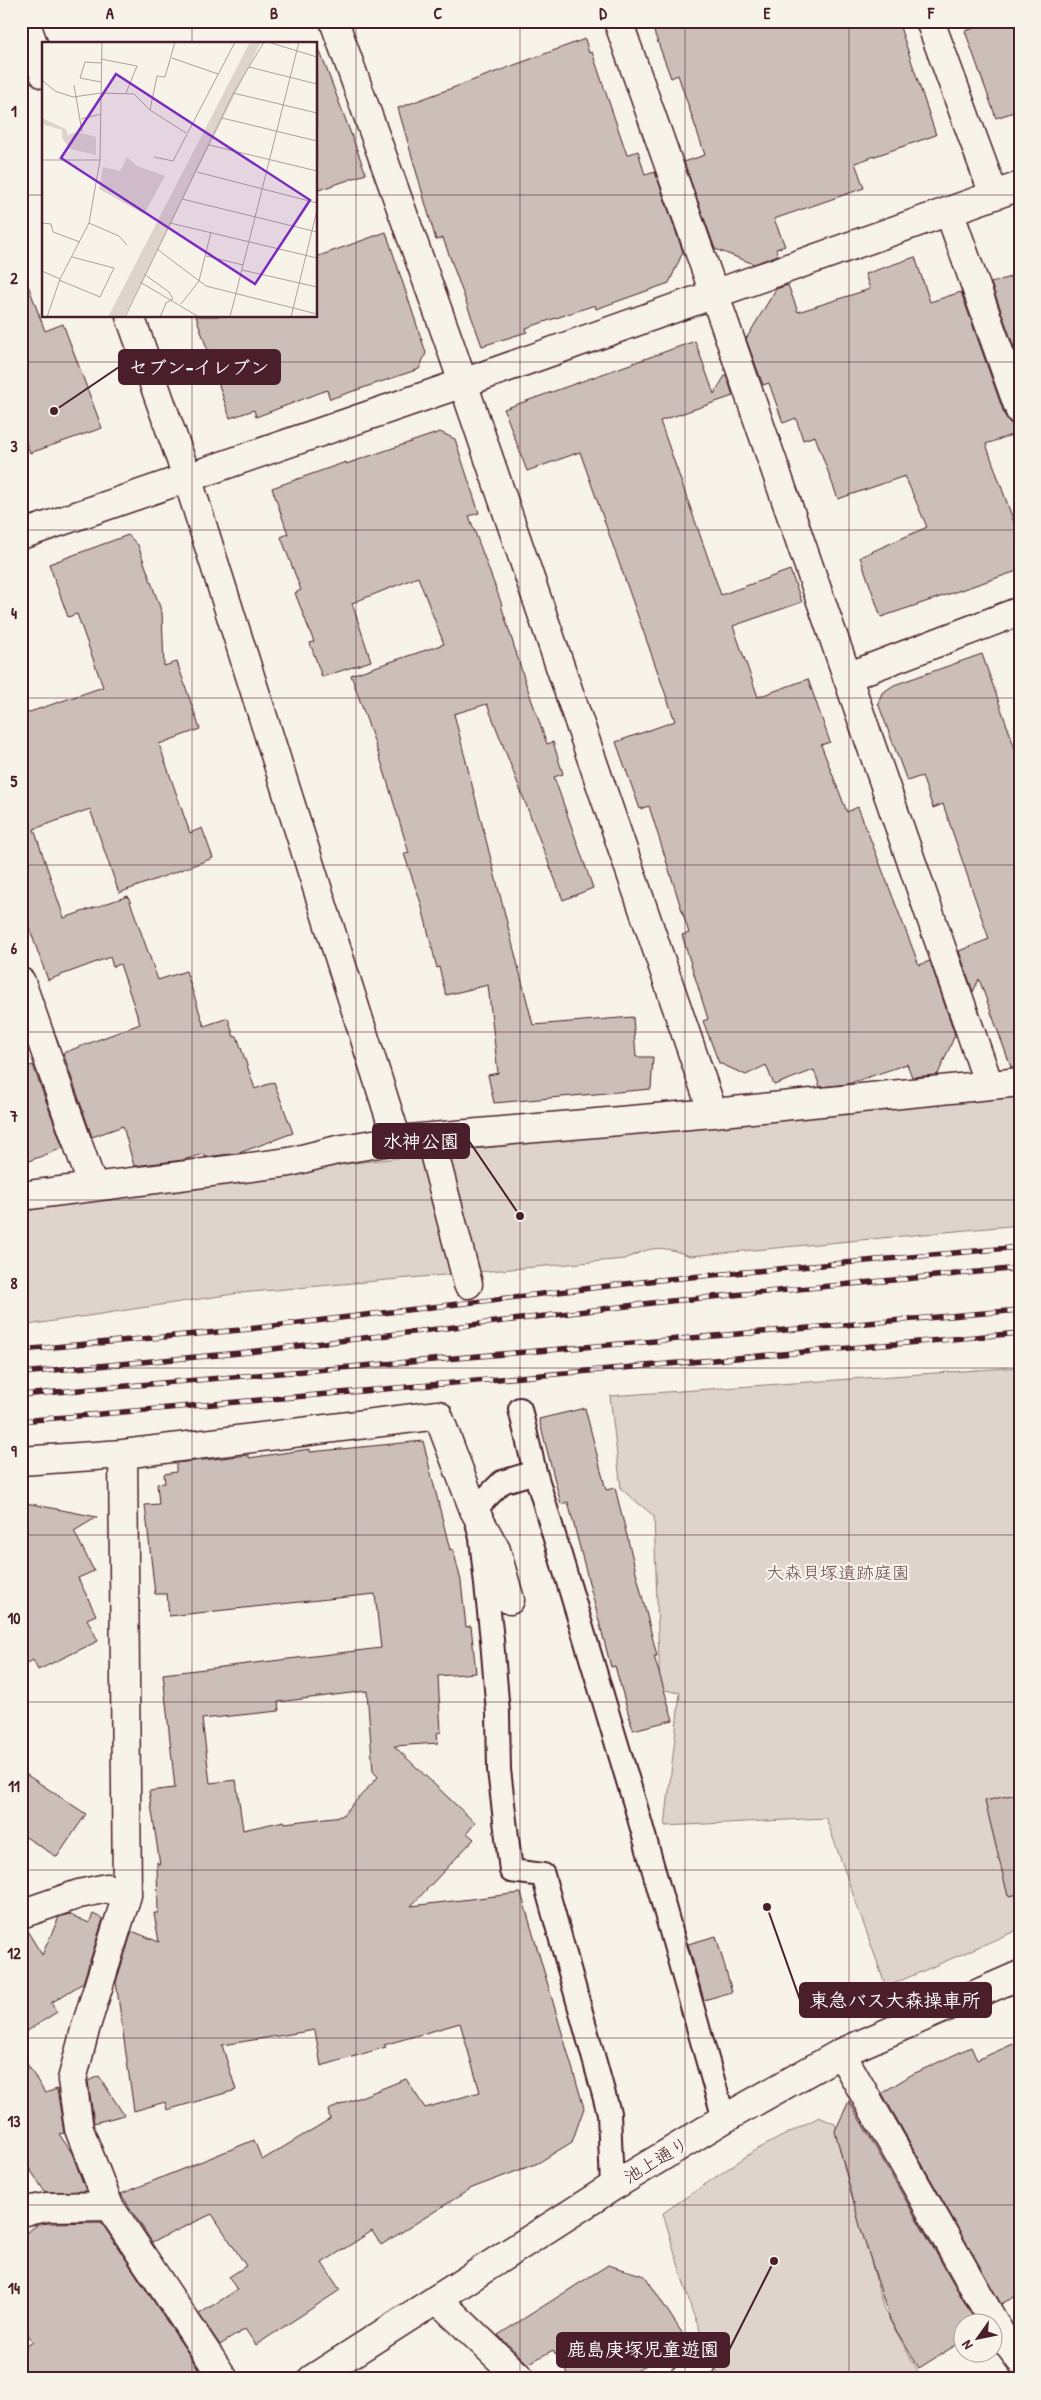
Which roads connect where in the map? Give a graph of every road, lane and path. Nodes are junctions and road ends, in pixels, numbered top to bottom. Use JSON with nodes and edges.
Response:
{"nodes":[{"id":1,"x":25,"y":21,"type":"edge"},
{"id":2,"x":334,"y":21,"type":"edge"},
{"id":3,"x":618,"y":21,"type":"edge"},
{"id":4,"x":930,"y":21,"type":"edge"},
{"id":5,"x":42,"y":68,"type":"edge"},
{"id":6,"x":1020,"y":186,"type":"edge"},
{"id":7,"x":994,"y":195,"type":"junction"},
{"id":8,"x":949,"y":211,"type":"junction"},
{"id":9,"x":714,"y":293,"type":"junction"},
{"id":10,"x":131,"y":318,"type":"edge"},
{"id":11,"x":463,"y":383,"type":"junction"},
{"id":12,"x":1020,"y":411,"type":"edge"},
{"id":13,"x":187,"y":477,"type":"junction"},
{"id":14,"x":21,"y":535,"type":"edge"},
{"id":15,"x":1020,"y":611,"type":"edge"},
{"id":16,"x":847,"y":677,"type":"junction"},
{"id":17,"x":21,"y":982,"type":"edge"},
{"id":18,"x":1020,"y":1082,"type":"edge"},
{"id":19,"x":990,"y":1085,"type":"junction"},
{"id":20,"x":713,"y":1113,"type":"junction"},
{"id":21,"x":397,"y":1140,"type":"junction"},
{"id":22,"x":434,"y":1153,"type":"dead end"},
{"id":23,"x":93,"y":1187,"type":"junction"},
{"id":24,"x":21,"y":1196,"type":"edge"},
{"id":25,"x":468,"y":1284,"type":"dead end"},
{"id":26,"x":520,"y":1409,"type":"dead end"},
{"id":27,"x":123,"y":1454,"type":"junction"},
{"id":28,"x":21,"y":1461,"type":"edge"},
{"id":29,"x":535,"y":1472,"type":"junction"},
{"id":30,"x":474,"y":1510,"type":"junction"},
{"id":31,"x":510,"y":1600,"type":"dead end"},
{"id":32,"x":127,"y":1895,"type":"junction"},
{"id":33,"x":21,"y":1914,"type":"edge"},
{"id":34,"x":1020,"y":1974,"type":"edge"},
{"id":35,"x":841,"y":2053,"type":"junction"},
{"id":36,"x":724,"y":2118,"type":"junction"},
{"id":37,"x":612,"y":2187,"type":"junction"},
{"id":38,"x":109,"y":2206,"type":"junction"},
{"id":39,"x":21,"y":2212,"type":"edge"},
{"id":40,"x":437,"y":2299,"type":"junction"},
{"id":41,"x":1020,"y":2360,"type":"edge"},
{"id":42,"x":224,"y":2379,"type":"edge"},
{"id":43,"x":312,"y":2379,"type":"edge"},
{"id":44,"x":521,"y":2379,"type":"edge"}],
"edges":[{"from":1,"to":5,"type":"street"},
{"from":2,"to":11,"type":"street"},
{"from":3,"to":9,"type":"street"},
{"from":4,"to":7,"type":"street"},
{"from":6,"to":7,"type":"street"},
{"from":7,"to":8,"type":"street"},
{"from":8,"to":9,"type":"street"},
{"from":8,"to":12,"type":"street"},
{"from":9,"to":11,"type":"street"},
{"from":9,"to":16,"type":"street"},
{"from":10,"to":13,"type":"street"},
{"from":11,"to":13,"type":"street"},
{"from":11,"to":20,"type":"street"},
{"from":13,"to":14,"type":"street"},
{"from":13,"to":21,"type":"street"},
{"from":15,"to":16,"type":"street"},
{"from":16,"to":19,"type":"street"},
{"from":17,"to":23,"type":"street"},
{"from":18,"to":19,"type":"street"},
{"from":19,"to":20,"type":"street"},
{"from":20,"to":21,"type":"street"},
{"from":21,"to":23,"type":"street"},
{"from":22,"to":25,"type":"street"},
{"from":23,"to":24,"type":"street"},
{"from":26,"to":29,"type":"lane"},
{"from":27,"to":28,"type":"street"},
{"from":27,"to":30,"type":"street"},
{"from":27,"to":32,"type":"street"},
{"from":29,"to":30,"type":"lane"},
{"from":29,"to":36,"type":"lane"},
{"from":30,"to":31,"type":"street"},
{"from":30,"to":37,"type":"lane"},
{"from":32,"to":33,"type":"street"},
{"from":32,"to":38,"type":"street"},
{"from":34,"to":35,"type":"street","name":"池上通り"},
{"from":35,"to":36,"type":"street","name":"池上通り"},
{"from":35,"to":41,"type":"street"},
{"from":36,"to":37,"type":"street","name":"池上通り"},
{"from":37,"to":40,"type":"street","name":"池上通り"},
{"from":38,"to":39,"type":"street"},
{"from":38,"to":42,"type":"street"},
{"from":40,"to":43,"type":"street","name":"池上通り"},
{"from":40,"to":44,"type":"street"}]}
